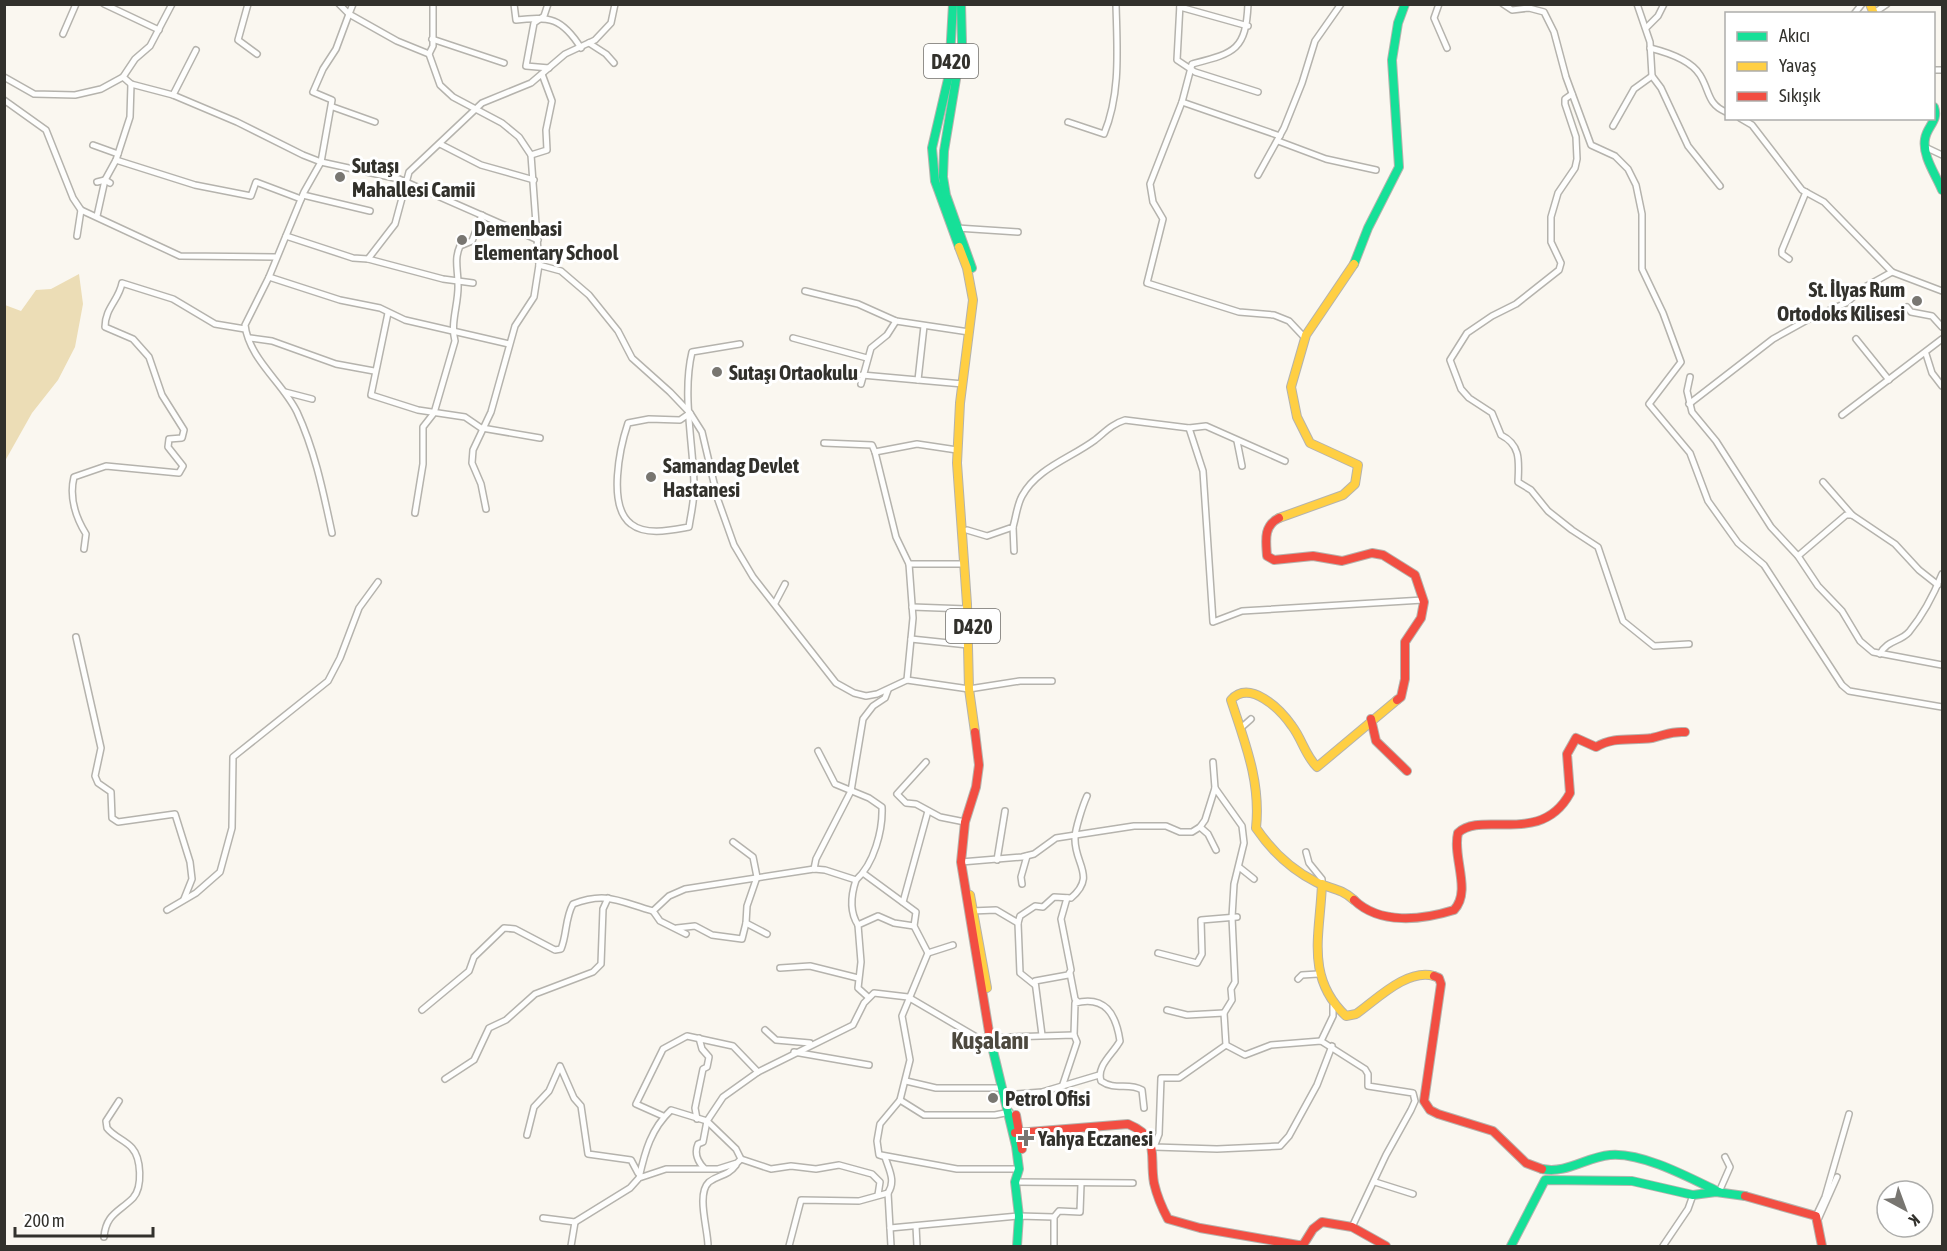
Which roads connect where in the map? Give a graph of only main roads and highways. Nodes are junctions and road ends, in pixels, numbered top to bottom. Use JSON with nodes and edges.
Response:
{"nodes":[{"id":1,"x":953,"y":4,"type":"edge"},
{"id":2,"x":963,"y":4,"type":"edge"},
{"id":3,"x":1406,"y":4,"type":"edge"},
{"id":4,"x":1935,"y":120,"type":"edge"},
{"id":5,"x":1942,"y":190,"type":"edge"},
{"id":6,"x":972,"y":688,"type":"junction"},
{"id":7,"x":1371,"y":719,"type":"junction"},
{"id":8,"x":1685,"y":732,"type":"dead end"},
{"id":9,"x":1407,"y":771,"type":"dead end"},
{"id":10,"x":963,"y":862,"type":"junction"},
{"id":11,"x":1322,"y":884,"type":"junction"},
{"id":12,"x":1006,"y":1093,"type":"junction"},
{"id":13,"x":1017,"y":1133,"type":"junction"},
{"id":14,"x":1018,"y":1181,"type":"junction"},
{"id":15,"x":1719,"y":1192,"type":"junction"},
{"id":16,"x":1021,"y":1216,"type":"junction"},
{"id":17,"x":1017,"y":1246,"type":"edge"},
{"id":18,"x":1022,"y":1246,"type":"edge"},
{"id":19,"x":1386,"y":1246,"type":"edge"},
{"id":20,"x":1511,"y":1246,"type":"edge"},
{"id":21,"x":1822,"y":1246,"type":"edge"}],
"edges":[{"from":1,"to":6,"type":"main road","number":"D420"},
{"from":2,"to":6,"type":"main road","number":"D420"},
{"from":3,"to":7,"type":"main road"},
{"from":4,"to":5,"type":"main road"},
{"from":6,"to":10,"type":"main road","number":"D420"},
{"from":6,"to":10,"type":"main road","number":"D420"},
{"from":7,"to":9,"type":"main road"},
{"from":7,"to":11,"type":"main road"},
{"from":8,"to":11,"type":"main road"},
{"from":10,"to":12,"type":"main road","number":"D420"},
{"from":11,"to":15,"type":"main road"},
{"from":12,"to":13,"type":"main road","number":"D420"},
{"from":12,"to":13,"type":"main road","number":"D420"},
{"from":13,"to":14,"type":"main road","number":"D420"},
{"from":13,"to":14,"type":"main road","number":"D420"},
{"from":13,"to":19,"type":"main road"},
{"from":14,"to":16,"type":"main road","number":"D420"},
{"from":15,"to":20,"type":"main road"},
{"from":15,"to":21,"type":"main road"},
{"from":16,"to":17,"type":"main road","number":"D420"},
{"from":16,"to":18,"type":"main road","number":"D420"}]}
